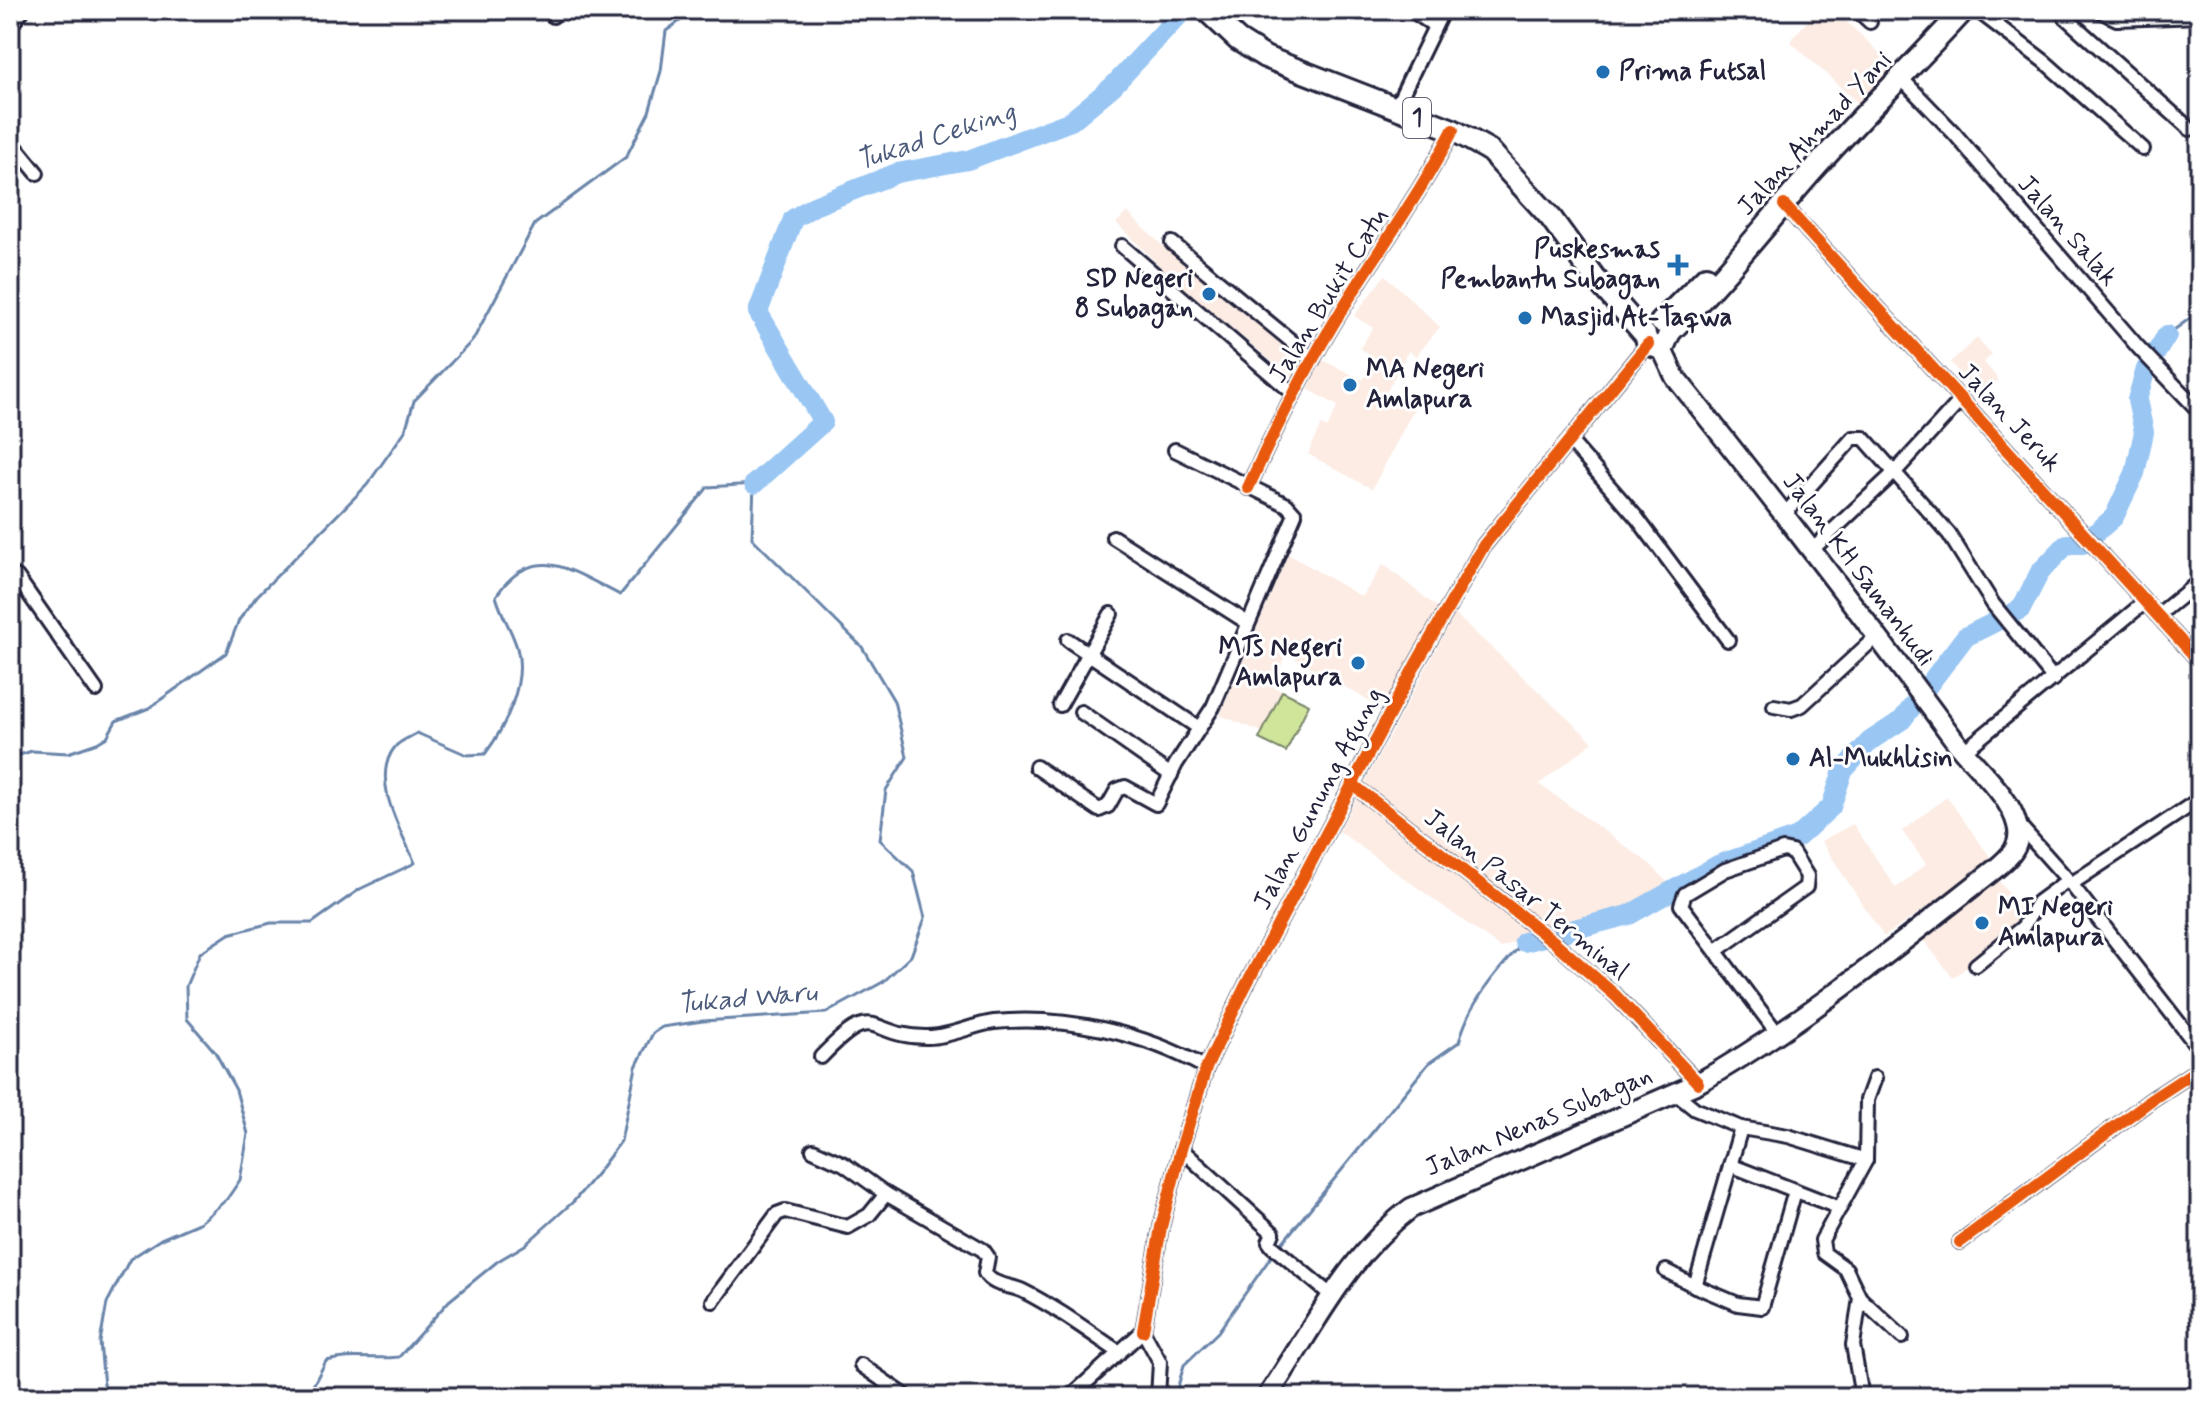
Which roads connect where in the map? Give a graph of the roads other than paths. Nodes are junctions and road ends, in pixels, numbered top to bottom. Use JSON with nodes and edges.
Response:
{"nodes":[{"id":1,"x":18,"y":10,"type":"edge"},
{"id":2,"x":1411,"y":10,"type":"edge"},
{"id":3,"x":1443,"y":10,"type":"edge"},
{"id":4,"x":1857,"y":10,"type":"edge"},
{"id":5,"x":1964,"y":10,"type":"edge"},
{"id":6,"x":1977,"y":10,"type":"edge"},
{"id":7,"x":2062,"y":10,"type":"edge"},
{"id":8,"x":2098,"y":10,"type":"edge"},
{"id":9,"x":1208,"y":12,"type":"edge"},
{"id":10,"x":2200,"y":16,"type":"edge"},
{"id":11,"x":10,"y":20,"type":"edge"},
{"id":12,"x":1870,"y":22,"type":"dead end"},
{"id":13,"x":1435,"y":26,"type":"junction"},
{"id":14,"x":1902,"y":79,"type":"junction"},
{"id":15,"x":1395,"y":109,"type":"junction"},
{"id":16,"x":2190,"y":129,"type":"dead end"},
{"id":17,"x":1453,"y":130,"type":"junction"},
{"id":18,"x":10,"y":140,"type":"edge"},
{"id":19,"x":2143,"y":149,"type":"dead end"},
{"id":20,"x":37,"y":173,"type":"dead end"},
{"id":21,"x":1784,"y":205,"type":"junction"},
{"id":22,"x":1172,"y":243,"type":"dead end"},
{"id":23,"x":1122,"y":246,"type":"dead end"},
{"id":24,"x":1656,"y":334,"type":"junction"},
{"id":25,"x":1313,"y":359,"type":"junction"},
{"id":26,"x":1293,"y":393,"type":"junction"},
{"id":27,"x":1961,"y":400,"type":"junction"},
{"id":28,"x":2200,"y":412,"type":"edge"},
{"id":29,"x":1570,"y":441,"type":"junction"},
{"id":30,"x":1175,"y":450,"type":"dead end"},
{"id":31,"x":1895,"y":472,"type":"junction"},
{"id":32,"x":1248,"y":488,"type":"junction"},
{"id":33,"x":1784,"y":515,"type":"junction"},
{"id":34,"x":1113,"y":537,"type":"dead end"},
{"id":35,"x":1812,"y":550,"type":"junction"},
{"id":36,"x":10,"y":574,"type":"edge"},
{"id":37,"x":2200,"y":581,"type":"edge"},
{"id":38,"x":2145,"y":602,"type":"junction"},
{"id":39,"x":1111,"y":614,"type":"dead end"},
{"id":40,"x":2158,"y":615,"type":"junction"},
{"id":41,"x":1248,"y":623,"type":"junction"},
{"id":42,"x":1877,"y":636,"type":"junction"},
{"id":43,"x":1068,"y":640,"type":"dead end"},
{"id":44,"x":1728,"y":640,"type":"dead end"},
{"id":45,"x":1089,"y":654,"type":"junction"},
{"id":46,"x":2200,"y":662,"type":"edge"},
{"id":47,"x":2054,"y":679,"type":"junction"},
{"id":48,"x":96,"y":690,"type":"dead end"},
{"id":49,"x":1060,"y":705,"type":"dead end"},
{"id":50,"x":1774,"y":706,"type":"dead end"},
{"id":51,"x":1081,"y":712,"type":"dead end"},
{"id":52,"x":1199,"y":728,"type":"junction"},
{"id":53,"x":1963,"y":752,"type":"junction"},
{"id":54,"x":1036,"y":767,"type":"dead end"},
{"id":55,"x":1171,"y":775,"type":"junction"},
{"id":56,"x":1352,"y":784,"type":"junction"},
{"id":57,"x":2200,"y":799,"type":"edge"},
{"id":58,"x":2017,"y":823,"type":"junction"},
{"id":59,"x":2069,"y":882,"type":"junction"},
{"id":60,"x":1717,"y":950,"type":"junction"},
{"id":61,"x":1976,"y":965,"type":"dead end"},
{"id":62,"x":1778,"y":1034,"type":"junction"},
{"id":63,"x":2200,"y":1050,"type":"edge"},
{"id":64,"x":821,"y":1057,"type":"dead end"},
{"id":65,"x":1206,"y":1068,"type":"junction"},
{"id":66,"x":2200,"y":1068,"type":"edge"},
{"id":67,"x":1875,"y":1078,"type":"dead end"},
{"id":68,"x":1698,"y":1083,"type":"junction"},
{"id":69,"x":1674,"y":1092,"type":"junction"},
{"id":70,"x":1741,"y":1128,"type":"junction"},
{"id":71,"x":1181,"y":1149,"type":"junction"},
{"id":72,"x":813,"y":1150,"type":"dead end"},
{"id":73,"x":1866,"y":1160,"type":"junction"},
{"id":74,"x":1730,"y":1165,"type":"junction"},
{"id":75,"x":1795,"y":1191,"type":"junction"},
{"id":76,"x":886,"y":1194,"type":"junction"},
{"id":77,"x":1840,"y":1208,"type":"junction"},
{"id":78,"x":1960,"y":1242,"type":"dead end"},
{"id":79,"x":1666,"y":1271,"type":"dead end"},
{"id":80,"x":1695,"y":1286,"type":"junction"},
{"id":81,"x":1332,"y":1296,"type":"junction"},
{"id":82,"x":1860,"y":1298,"type":"junction"},
{"id":83,"x":713,"y":1301,"type":"dead end"},
{"id":84,"x":1143,"y":1331,"type":"junction"},
{"id":85,"x":1902,"y":1337,"type":"dead end"},
{"id":86,"x":1119,"y":1352,"type":"junction"},
{"id":87,"x":861,"y":1365,"type":"dead end"},
{"id":88,"x":907,"y":1397,"type":"edge"},
{"id":89,"x":1070,"y":1397,"type":"edge"},
{"id":90,"x":1158,"y":1397,"type":"edge"},
{"id":91,"x":1267,"y":1397,"type":"edge"},
{"id":92,"x":1862,"y":1397,"type":"edge"}],
"edges":[{"from":1,"to":11,"type":"highway"},
{"from":2,"to":13,"type":"street"},
{"from":3,"to":13,"type":"street"},
{"from":4,"to":12,"type":"street"},
{"from":5,"to":14,"type":"highway","name":"Jalan Ahmad Yani"},
{"from":6,"to":19,"type":"street"},
{"from":7,"to":16,"type":"street"},
{"from":8,"to":10,"type":"street"},
{"from":9,"to":15,"type":"highway","number":"1"},
{"from":13,"to":15,"type":"street"},
{"from":14,"to":21,"type":"highway","name":"Jalan Ahmad Yani"},
{"from":14,"to":28,"type":"street","name":"Jalan Salak"},
{"from":15,"to":17,"type":"highway","number":"1"},
{"from":17,"to":24,"type":"highway","number":"1"},
{"from":17,"to":25,"type":"street","name":"Jalan Bukit Catu"},
{"from":18,"to":20,"type":"street"},
{"from":21,"to":24,"type":"highway","name":"Jalan Ahmad Yani"},
{"from":21,"to":27,"type":"street","name":"Jalan Jeruk"},
{"from":22,"to":25,"type":"street"},
{"from":23,"to":26,"type":"street"},
{"from":24,"to":29,"type":"street","name":"Jalan Gunung Agung"},
{"from":24,"to":33,"type":"main road","name":"Jalan KH Samanhudi"},
{"from":25,"to":26,"type":"street","name":"Jalan Bukit Catu"},
{"from":26,"to":32,"type":"street","name":"Jalan Bukit Catu"},
{"from":27,"to":31,"type":"street"},
{"from":27,"to":38,"type":"street","name":"Jalan Jeruk"},
{"from":29,"to":44,"type":"street"},
{"from":29,"to":56,"type":"street","name":"Jalan Gunung Agung"},
{"from":30,"to":32,"type":"street"},
{"from":31,"to":33,"type":"street"},
{"from":31,"to":35,"type":"street"},
{"from":31,"to":47,"type":"street"},
{"from":32,"to":41,"type":"street"},
{"from":33,"to":35,"type":"main road","name":"Jalan KH Samanhudi"},
{"from":34,"to":41,"type":"street"},
{"from":35,"to":42,"type":"main road","name":"Jalan KH Samanhudi"},
{"from":36,"to":48,"type":"street"},
{"from":37,"to":40,"type":"street"},
{"from":38,"to":40,"type":"street","name":"Jalan Jeruk"},
{"from":38,"to":47,"type":"street"},
{"from":39,"to":45,"type":"street"},
{"from":40,"to":46,"type":"street","name":"Jalan Jeruk"},
{"from":41,"to":52,"type":"street"},
{"from":42,"to":50,"type":"street"},
{"from":42,"to":53,"type":"main road","name":"Jalan KH Samanhudi"},
{"from":43,"to":45,"type":"street"},
{"from":45,"to":49,"type":"street"},
{"from":45,"to":52,"type":"street"},
{"from":47,"to":53,"type":"street"},
{"from":51,"to":55,"type":"street"},
{"from":52,"to":55,"type":"street"},
{"from":53,"to":58,"type":"main road","name":"Jalan KH Samanhudi"},
{"from":54,"to":55,"type":"street"},
{"from":56,"to":65,"type":"street","name":"Jalan Gunung Agung"},
{"from":56,"to":68,"type":"street","name":"Jalan Pasar Terminal"},
{"from":57,"to":59,"type":"street"},
{"from":58,"to":59,"type":"street"},
{"from":58,"to":62,"type":"main road","name":"Jalan Nenas Subagan"},
{"from":59,"to":61,"type":"street"},
{"from":59,"to":63,"type":"street"},
{"from":60,"to":60,"type":"street"},
{"from":60,"to":62,"type":"street"},
{"from":62,"to":68,"type":"main road","name":"Jalan Nenas Subagan"},
{"from":64,"to":65,"type":"street"},
{"from":65,"to":71,"type":"street","name":"Jalan Gunung Agung"},
{"from":66,"to":78,"type":"street"},
{"from":67,"to":73,"type":"street"},
{"from":68,"to":69,"type":"main road","name":"Jalan Nenas Subagan"},
{"from":69,"to":70,"type":"street"},
{"from":69,"to":81,"type":"main road","name":"Jalan Nenas Subagan"},
{"from":70,"to":73,"type":"street"},
{"from":70,"to":74,"type":"street"},
{"from":71,"to":81,"type":"street"},
{"from":71,"to":84,"type":"street","name":"Jalan Gunung Agung"},
{"from":72,"to":76,"type":"street"},
{"from":73,"to":77,"type":"street"},
{"from":74,"to":75,"type":"street"},
{"from":74,"to":80,"type":"street"},
{"from":75,"to":77,"type":"street"},
{"from":75,"to":80,"type":"street"},
{"from":76,"to":83,"type":"street"},
{"from":76,"to":86,"type":"street"},
{"from":77,"to":82,"type":"street"},
{"from":79,"to":80,"type":"street"},
{"from":81,"to":91,"type":"main road","name":"Jalan Nenas Subagan"},
{"from":82,"to":85,"type":"street"},
{"from":82,"to":92,"type":"street"},
{"from":84,"to":86,"type":"street"},
{"from":84,"to":90,"type":"street"},
{"from":86,"to":89,"type":"street"},
{"from":87,"to":88,"type":"street"}]}
